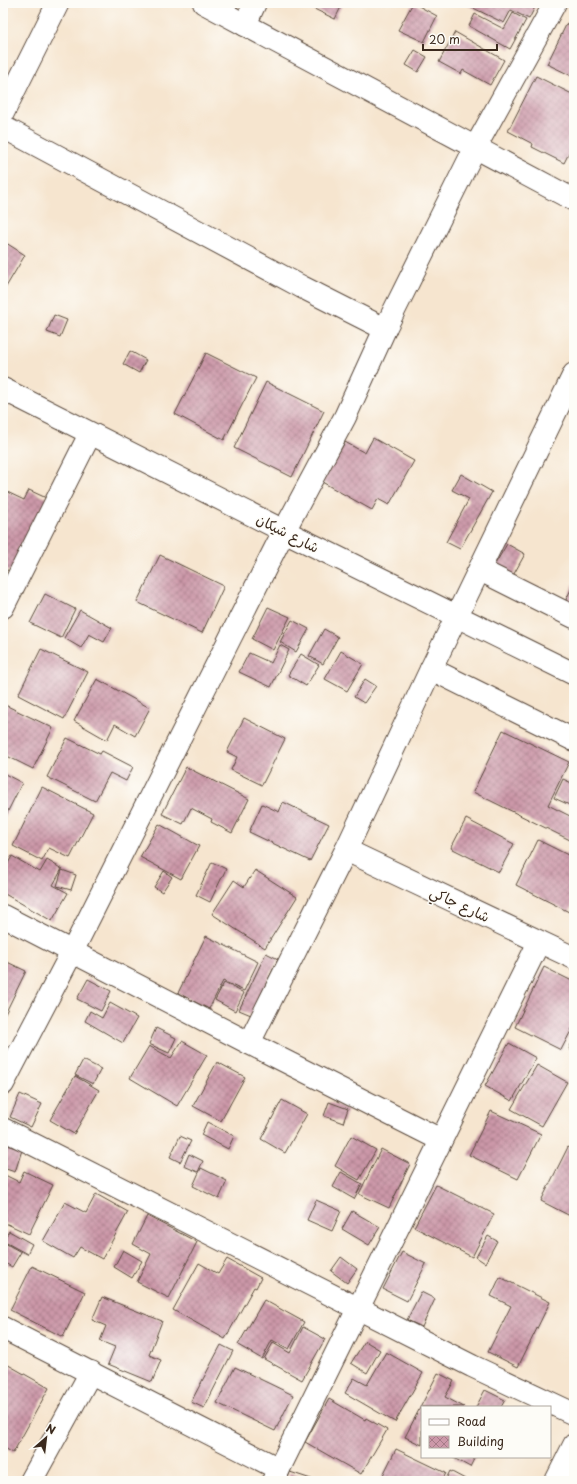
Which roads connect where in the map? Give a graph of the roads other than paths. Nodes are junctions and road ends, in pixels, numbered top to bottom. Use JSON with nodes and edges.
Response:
{"nodes":[{"id":1,"x":58,"y":3,"type":"edge"},
{"id":2,"x":204,"y":3,"type":"edge"},
{"id":3,"x":255,"y":3,"type":"edge"},
{"id":4,"x":555,"y":3,"type":"edge"},
{"id":5,"x":245,"y":24,"type":"junction"},
{"id":6,"x":3,"y":113,"type":"edge"},
{"id":7,"x":3,"y":127,"type":"edge"},
{"id":8,"x":475,"y":148,"type":"junction"},
{"id":9,"x":574,"y":200,"type":"edge"},
{"id":10,"x":385,"y":329,"type":"junction"},
{"id":11,"x":574,"y":374,"type":"edge"},
{"id":12,"x":3,"y":389,"type":"edge"},
{"id":13,"x":568,"y":404,"type":"edge"},
{"id":14,"x":90,"y":434,"type":"junction"},
{"id":15,"x":284,"y":531,"type":"junction"},
{"id":16,"x":480,"y":570,"type":"junction"},
{"id":17,"x":3,"y":607,"type":"edge"},
{"id":18,"x":457,"y":617,"type":"junction"},
{"id":19,"x":574,"y":617,"type":"edge"},
{"id":20,"x":431,"y":669,"type":"junction"},
{"id":21,"x":574,"y":674,"type":"edge"},
{"id":22,"x":574,"y":740,"type":"edge"},
{"id":23,"x":346,"y":850,"type":"junction"},
{"id":24,"x":3,"y":916,"type":"edge"},
{"id":25,"x":539,"y":942,"type":"junction"},
{"id":26,"x":72,"y":952,"type":"junction"},
{"id":27,"x":574,"y":958,"type":"edge"},
{"id":28,"x":249,"y":1043,"type":"junction"},
{"id":29,"x":3,"y":1084,"type":"edge"},
{"id":30,"x":3,"y":1129,"type":"edge"},
{"id":31,"x":441,"y":1140,"type":"junction"},
{"id":32,"x":357,"y":1309,"type":"junction"},
{"id":33,"x":3,"y":1328,"type":"edge"},
{"id":34,"x":91,"y":1372,"type":"junction"},
{"id":35,"x":574,"y":1414,"type":"edge"},
{"id":36,"x":574,"y":1445,"type":"edge"},
{"id":37,"x":276,"y":1475,"type":"edge"},
{"id":38,"x":31,"y":1481,"type":"edge"},
{"id":39,"x":556,"y":1481,"type":"edge"}],
"edges":[{"from":1,"to":6,"type":"street"},
{"from":2,"to":5,"type":"street"},
{"from":3,"to":5,"type":"street"},
{"from":4,"to":8,"type":"street"},
{"from":5,"to":8,"type":"street"},
{"from":7,"to":10,"type":"street"},
{"from":8,"to":9,"type":"street"},
{"from":8,"to":10,"type":"street"},
{"from":10,"to":15,"type":"street"},
{"from":11,"to":13,"type":"street"},
{"from":12,"to":14,"type":"street","name":"شارع شيكان"},
{"from":13,"to":16,"type":"street"},
{"from":14,"to":15,"type":"street","name":"شارع شيكان"},
{"from":14,"to":17,"type":"street"},
{"from":15,"to":18,"type":"street","name":"شارع شيكان"},
{"from":15,"to":26,"type":"street"},
{"from":16,"to":18,"type":"street"},
{"from":16,"to":19,"type":"street"},
{"from":18,"to":20,"type":"street"},
{"from":18,"to":21,"type":"street","name":"شارع شيكان"},
{"from":20,"to":22,"type":"street"},
{"from":20,"to":23,"type":"street"},
{"from":23,"to":25,"type":"street","name":"شارع جاكي"},
{"from":23,"to":28,"type":"street"},
{"from":24,"to":26,"type":"street"},
{"from":25,"to":27,"type":"street","name":"شارع جاكي"},
{"from":25,"to":31,"type":"street"},
{"from":26,"to":28,"type":"street"},
{"from":26,"to":29,"type":"street"},
{"from":28,"to":31,"type":"street"},
{"from":30,"to":32,"type":"street"},
{"from":31,"to":32,"type":"street"},
{"from":32,"to":35,"type":"street"},
{"from":32,"to":37,"type":"street"},
{"from":33,"to":34,"type":"street"},
{"from":34,"to":37,"type":"street"},
{"from":34,"to":38,"type":"street"},
{"from":36,"to":39,"type":"street"}]}
